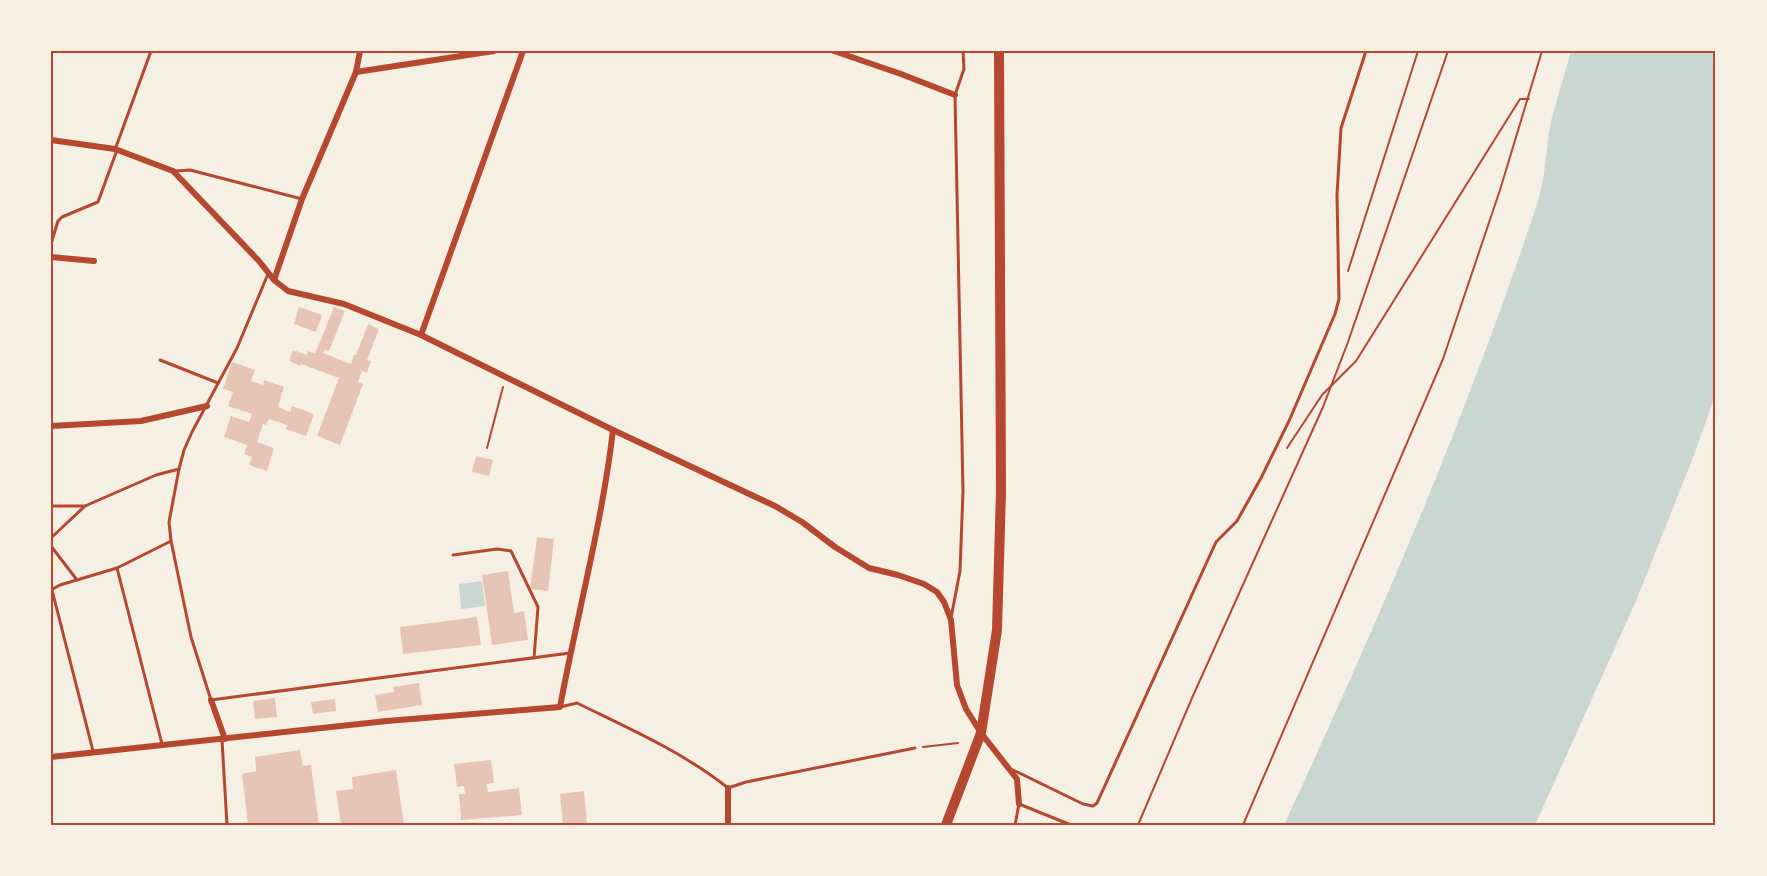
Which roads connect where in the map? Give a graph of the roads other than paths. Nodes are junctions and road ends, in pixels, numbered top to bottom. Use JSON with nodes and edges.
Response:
{"nodes":[{"id":1,"x":151,"y":51,"type":"edge"},
{"id":2,"x":360,"y":51,"type":"edge"},
{"id":3,"x":494,"y":51,"type":"edge"},
{"id":4,"x":523,"y":51,"type":"edge"},
{"id":5,"x":834,"y":51,"type":"edge"},
{"id":6,"x":963,"y":51,"type":"edge"},
{"id":7,"x":999,"y":51,"type":"edge"},
{"id":8,"x":1366,"y":51,"type":"edge"},
{"id":9,"x":356,"y":72,"type":"junction"},
{"id":10,"x":956,"y":95,"type":"junction"},
{"id":11,"x":51,"y":140,"type":"edge"},
{"id":12,"x":116,"y":150,"type":"junction"},
{"id":13,"x":173,"y":171,"type":"junction"},
{"id":14,"x":302,"y":200,"type":"junction"},
{"id":15,"x":51,"y":243,"type":"edge"},
{"id":16,"x":51,"y":257,"type":"edge"},
{"id":17,"x":94,"y":261,"type":"dead end"},
{"id":18,"x":268,"y":272,"type":"junction"},
{"id":19,"x":274,"y":280,"type":"junction"},
{"id":20,"x":421,"y":335,"type":"junction"},
{"id":21,"x":159,"y":360,"type":"dead end"},
{"id":22,"x":218,"y":383,"type":"junction"},
{"id":23,"x":207,"y":406,"type":"junction"},
{"id":24,"x":51,"y":426,"type":"edge"},
{"id":25,"x":614,"y":430,"type":"junction"},
{"id":26,"x":179,"y":469,"type":"junction"},
{"id":27,"x":51,"y":506,"type":"edge"},
{"id":28,"x":85,"y":506,"type":"junction"},
{"id":29,"x":51,"y":538,"type":"edge"},
{"id":30,"x":171,"y":541,"type":"junction"},
{"id":31,"x":51,"y":546,"type":"edge"},
{"id":32,"x":453,"y":555,"type":"dead end"},
{"id":33,"x":117,"y":568,"type":"junction"},
{"id":34,"x":77,"y":580,"type":"junction"},
{"id":35,"x":51,"y":590,"type":"edge"},
{"id":36,"x":951,"y":620,"type":"junction"},
{"id":37,"x":570,"y":653,"type":"junction"},
{"id":38,"x":534,"y":658,"type":"junction"},
{"id":39,"x":212,"y":700,"type":"junction"},
{"id":40,"x":560,"y":707,"type":"junction"},
{"id":41,"x":981,"y":734,"type":"junction"},
{"id":42,"x":224,"y":739,"type":"junction"},
{"id":43,"x":162,"y":746,"type":"junction"},
{"id":44,"x":915,"y":748,"type":"road end"},
{"id":45,"x":93,"y":753,"type":"junction"},
{"id":46,"x":51,"y":757,"type":"edge"},
{"id":47,"x":1010,"y":769,"type":"junction"},
{"id":48,"x":728,"y":788,"type":"junction"},
{"id":49,"x":1019,"y":804,"type":"junction"},
{"id":50,"x":226,"y":825,"type":"edge"},
{"id":51,"x":728,"y":825,"type":"edge"},
{"id":52,"x":946,"y":825,"type":"edge"},
{"id":53,"x":1015,"y":825,"type":"edge"},
{"id":54,"x":1071,"y":825,"type":"edge"}],
"edges":[{"from":1,"to":12,"type":"lane"},
{"from":2,"to":9,"type":"street"},
{"from":3,"to":9,"type":"street"},
{"from":4,"to":20,"type":"street"},
{"from":5,"to":10,"type":"street"},
{"from":6,"to":10,"type":"lane"},
{"from":7,"to":41,"type":"main road"},
{"from":8,"to":47,"type":"lane"},
{"from":9,"to":14,"type":"street"},
{"from":10,"to":36,"type":"lane"},
{"from":11,"to":12,"type":"street"},
{"from":12,"to":13,"type":"street"},
{"from":12,"to":15,"type":"lane"},
{"from":13,"to":14,"type":"lane"},
{"from":13,"to":18,"type":"street"},
{"from":14,"to":19,"type":"street"},
{"from":16,"to":17,"type":"street"},
{"from":18,"to":19,"type":"street"},
{"from":18,"to":22,"type":"lane"},
{"from":19,"to":20,"type":"street"},
{"from":20,"to":25,"type":"street"},
{"from":21,"to":22,"type":"lane"},
{"from":22,"to":23,"type":"lane"},
{"from":23,"to":24,"type":"street"},
{"from":23,"to":26,"type":"lane"},
{"from":25,"to":36,"type":"street"},
{"from":25,"to":37,"type":"street"},
{"from":26,"to":28,"type":"lane"},
{"from":26,"to":30,"type":"lane"},
{"from":27,"to":28,"type":"lane"},
{"from":28,"to":29,"type":"lane"},
{"from":30,"to":33,"type":"lane"},
{"from":30,"to":39,"type":"lane"},
{"from":31,"to":34,"type":"lane"},
{"from":32,"to":38,"type":"lane"},
{"from":33,"to":34,"type":"lane"},
{"from":33,"to":43,"type":"lane"},
{"from":34,"to":35,"type":"lane"},
{"from":35,"to":45,"type":"lane"},
{"from":36,"to":41,"type":"street"},
{"from":37,"to":38,"type":"lane"},
{"from":37,"to":40,"type":"street"},
{"from":38,"to":39,"type":"lane"},
{"from":39,"to":42,"type":"street"},
{"from":40,"to":42,"type":"street"},
{"from":40,"to":48,"type":"lane"},
{"from":41,"to":47,"type":"street"},
{"from":41,"to":52,"type":"main road"},
{"from":42,"to":43,"type":"street"},
{"from":42,"to":50,"type":"lane"},
{"from":43,"to":45,"type":"street"},
{"from":44,"to":48,"type":"lane"},
{"from":45,"to":46,"type":"street"},
{"from":47,"to":49,"type":"street"},
{"from":48,"to":51,"type":"street"},
{"from":49,"to":53,"type":"lane"},
{"from":49,"to":54,"type":"lane"}]}
